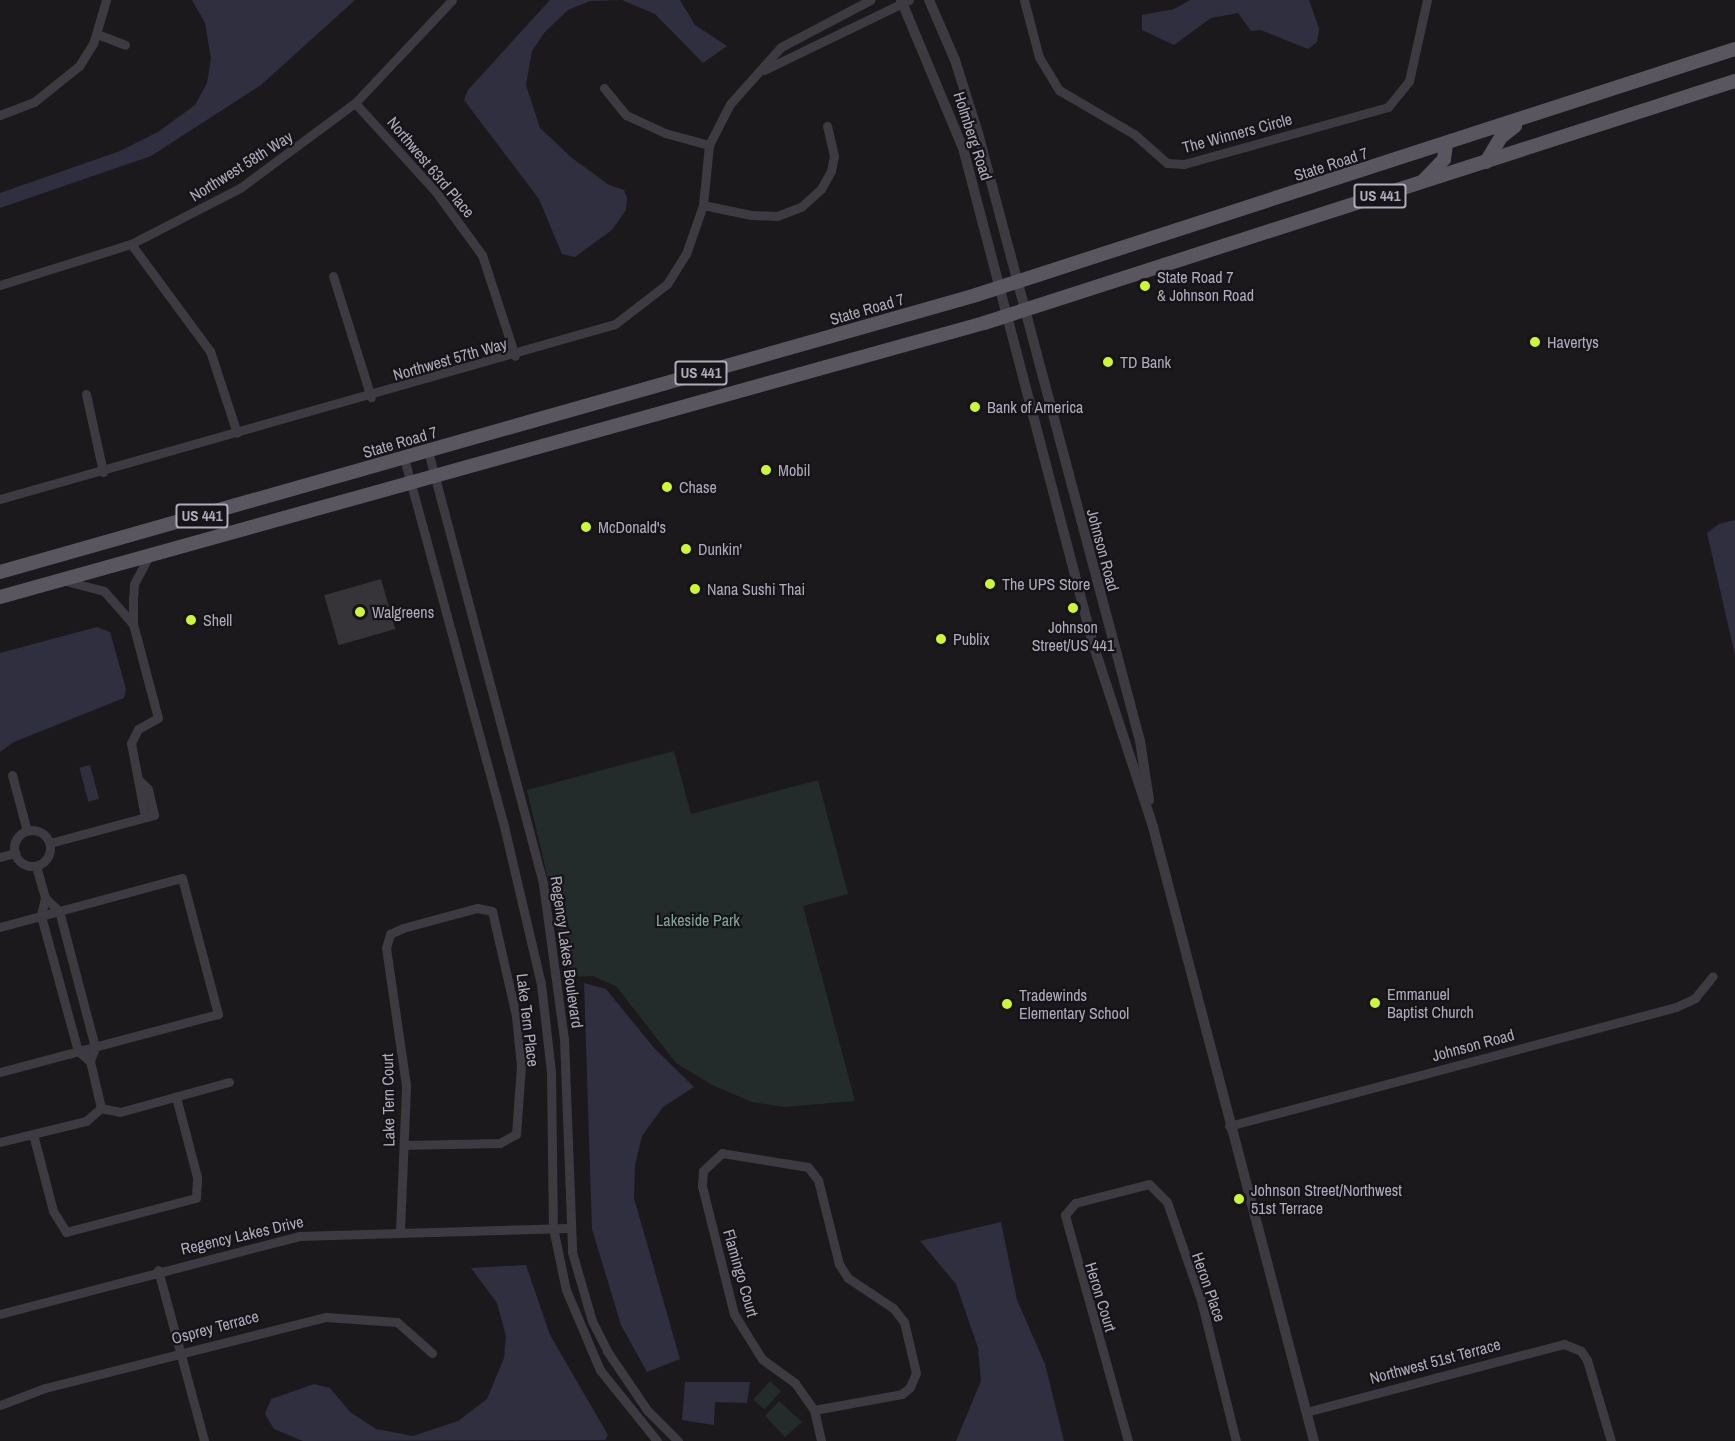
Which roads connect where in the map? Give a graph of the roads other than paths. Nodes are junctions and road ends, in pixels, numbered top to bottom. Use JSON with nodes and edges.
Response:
{"nodes":[{"id":1,"x":105,"y":0,"type":"edge"},
{"id":2,"x":452,"y":0,"type":"edge"},
{"id":3,"x":870,"y":0,"type":"edge"},
{"id":4,"x":929,"y":0,"type":"edge"},
{"id":5,"x":1024,"y":0,"type":"edge"},
{"id":6,"x":1427,"y":0,"type":"edge"},
{"id":7,"x":904,"y":1,"type":"edge"},
{"id":8,"x":97,"y":33,"type":"junction"},
{"id":9,"x":125,"y":45,"type":"dead end"},
{"id":10,"x":1735,"y":49,"type":"edge"},
{"id":11,"x":759,"y":72,"type":"junction"},
{"id":12,"x":1735,"y":81,"type":"edge"},
{"id":13,"x":604,"y":88,"type":"dead end"},
{"id":14,"x":355,"y":103,"type":"junction"},
{"id":15,"x":0,"y":115,"type":"edge"},
{"id":16,"x":1521,"y":121,"type":"junction"},
{"id":17,"x":827,"y":126,"type":"dead end"},
{"id":18,"x":709,"y":144,"type":"junction"},
{"id":19,"x":1446,"y":145,"type":"junction"},
{"id":20,"x":1486,"y":162,"type":"junction"},
{"id":21,"x":1420,"y":183,"type":"junction"},
{"id":22,"x":703,"y":205,"type":"junction"},
{"id":23,"x":131,"y":244,"type":"junction"},
{"id":24,"x":333,"y":276,"type":"dead end"},
{"id":25,"x":1017,"y":282,"type":"junction"},
{"id":26,"x":0,"y":285,"type":"edge"},
{"id":27,"x":999,"y":288,"type":"junction"},
{"id":28,"x":1024,"y":310,"type":"junction"},
{"id":29,"x":1005,"y":316,"type":"junction"},
{"id":30,"x":515,"y":356,"type":"junction"},
{"id":31,"x":86,"y":394,"type":"dead end"},
{"id":32,"x":371,"y":397,"type":"junction"},
{"id":33,"x":237,"y":433,"type":"junction"},
{"id":34,"x":428,"y":451,"type":"junction"},
{"id":35,"x":404,"y":458,"type":"junction"},
{"id":36,"x":103,"y":472,"type":"junction"},
{"id":37,"x":435,"y":478,"type":"junction"},
{"id":38,"x":411,"y":484,"type":"junction"},
{"id":39,"x":0,"y":499,"type":"edge"},
{"id":40,"x":149,"y":556,"type":"junction"},
{"id":41,"x":0,"y":572,"type":"edge"},
{"id":42,"x":62,"y":580,"type":"junction"},
{"id":43,"x":0,"y":597,"type":"edge"},
{"id":44,"x":133,"y":624,"type":"junction"},
{"id":45,"x":1101,"y":670,"type":"junction"},
{"id":46,"x":1140,"y":741,"type":"junction"},
{"id":47,"x":12,"y":775,"type":"dead end"},
{"id":48,"x":1153,"y":827,"type":"junction"},
{"id":49,"x":27,"y":831,"type":"junction"},
{"id":50,"x":50,"y":843,"type":"junction"},
{"id":51,"x":15,"y":853,"type":"junction"},
{"id":52,"x":0,"y":857,"type":"edge"},
{"id":53,"x":36,"y":866,"type":"junction"},
{"id":54,"x":45,"y":898,"type":"junction"},
{"id":55,"x":58,"y":911,"type":"junction"},
{"id":56,"x":41,"y":916,"type":"junction"},
{"id":57,"x":0,"y":927,"type":"edge"},
{"id":58,"x":390,"y":934,"type":"joint"},
{"id":59,"x":1713,"y":976,"type":"dead end"},
{"id":60,"x":95,"y":1047,"type":"junction"},
{"id":61,"x":78,"y":1051,"type":"junction"},
{"id":62,"x":90,"y":1061,"type":"junction"},
{"id":63,"x":0,"y":1072,"type":"edge"},
{"id":64,"x":229,"y":1082,"type":"dead end"},
{"id":65,"x":176,"y":1097,"type":"junction"},
{"id":66,"x":101,"y":1108,"type":"junction"},
{"id":67,"x":1229,"y":1126,"type":"junction"},
{"id":68,"x":33,"y":1134,"type":"junction"},
{"id":69,"x":0,"y":1142,"type":"edge"},
{"id":70,"x":404,"y":1145,"type":"junction"},
{"id":71,"x":1114,"y":1191,"type":"joint"},
{"id":72,"x":553,"y":1228,"type":"junction"},
{"id":73,"x":569,"y":1228,"type":"junction"},
{"id":74,"x":400,"y":1231,"type":"junction"},
{"id":75,"x":158,"y":1270,"type":"junction"},
{"id":76,"x":0,"y":1314,"type":"edge"},
{"id":77,"x":180,"y":1353,"type":"junction"},
{"id":78,"x":432,"y":1353,"type":"dead end"},
{"id":79,"x":0,"y":1405,"type":"edge"},
{"id":80,"x":814,"y":1410,"type":"junction"},
{"id":81,"x":1306,"y":1412,"type":"junction"},
{"id":82,"x":204,"y":1441,"type":"edge"},
{"id":83,"x":657,"y":1441,"type":"edge"},
{"id":84,"x":678,"y":1441,"type":"edge"},
{"id":85,"x":821,"y":1441,"type":"edge"},
{"id":86,"x":1128,"y":1441,"type":"edge"},
{"id":87,"x":1236,"y":1441,"type":"edge"},
{"id":88,"x":1314,"y":1441,"type":"edge"},
{"id":89,"x":1611,"y":1441,"type":"edge"}],
"edges":[{"from":1,"to":8,"type":"street"},
{"from":2,"to":14,"type":"street","name":"Northwest 58th Way"},
{"from":3,"to":11,"type":"street","name":"Northwest 57th Way"},
{"from":4,"to":25,"type":"street","name":"Holmberg Road"},
{"from":5,"to":6,"type":"street","name":"The Winners Circle"},
{"from":7,"to":11,"type":"street","name":"Northwest 57th Way"},
{"from":7,"to":27,"type":"street","name":"Holmberg Road"},
{"from":8,"to":9,"type":"street"},
{"from":8,"to":15,"type":"street"},
{"from":10,"to":16,"type":"main road","name":"State Road 7","number":"US 441"},
{"from":11,"to":18,"type":"street","name":"Northwest 57th Way"},
{"from":12,"to":20,"type":"main road","number":"US 441"},
{"from":13,"to":18,"type":"street"},
{"from":14,"to":23,"type":"street","name":"Northwest 58th Way"},
{"from":14,"to":30,"type":"street","name":"Northwest 63rd Place"},
{"from":16,"to":19,"type":"main road","name":"State Road 7","number":"US 441"},
{"from":16,"to":20,"type":"main road"},
{"from":17,"to":22,"type":"street"},
{"from":18,"to":22,"type":"street","name":"Northwest 57th Way"},
{"from":19,"to":21,"type":"main road"},
{"from":19,"to":25,"type":"main road","name":"State Road 7","number":"US 441"},
{"from":20,"to":21,"type":"main road","number":"US 441"},
{"from":21,"to":28,"type":"main road","number":"US 441"},
{"from":22,"to":30,"type":"street","name":"Northwest 57th Way"},
{"from":23,"to":26,"type":"street","name":"Northwest 58th Way"},
{"from":23,"to":33,"type":"street"},
{"from":24,"to":32,"type":"street"},
{"from":25,"to":27,"type":"main road","name":"State Road 7","number":"US 441"},
{"from":25,"to":28,"type":"street","name":"Johnson Road"},
{"from":27,"to":29,"type":"street","name":"Johnson Road"},
{"from":27,"to":34,"type":"main road","name":"State Road 7","number":"US 441"},
{"from":28,"to":29,"type":"main road","number":"US 441"},
{"from":28,"to":46,"type":"street","name":"Johnson Road"},
{"from":29,"to":37,"type":"main road","number":"US 441"},
{"from":29,"to":45,"type":"street","name":"Johnson Road"},
{"from":30,"to":32,"type":"street","name":"Northwest 57th Way"},
{"from":31,"to":36,"type":"street"},
{"from":32,"to":33,"type":"street","name":"Northwest 57th Way"},
{"from":33,"to":36,"type":"street","name":"Northwest 57th Way"},
{"from":34,"to":35,"type":"main road","name":"State Road 7","number":"US 441"},
{"from":34,"to":37,"type":"street","name":"Regency Lakes Boulevard"},
{"from":35,"to":38,"type":"street","name":"Regency Lakes Boulevard"},
{"from":35,"to":41,"type":"main road","name":"State Road 7","number":"US 441"},
{"from":36,"to":39,"type":"street","name":"Northwest 57th Way"},
{"from":37,"to":38,"type":"main road","number":"US 441"},
{"from":37,"to":73,"type":"street","name":"Regency Lakes Boulevard"},
{"from":38,"to":40,"type":"main road","number":"US 441"},
{"from":38,"to":72,"type":"street","name":"Regency Lakes Boulevard"},
{"from":40,"to":42,"type":"main road","number":"US 441"},
{"from":40,"to":44,"type":"street"},
{"from":42,"to":43,"type":"main road","number":"US 441"},
{"from":42,"to":44,"type":"street"},
{"from":44,"to":50,"type":"street"},
{"from":45,"to":46,"type":"street"},
{"from":45,"to":48,"type":"street","name":"Johnson Road"},
{"from":46,"to":48,"type":"street","name":"Johnson Road"},
{"from":47,"to":49,"type":"street"},
{"from":48,"to":67,"type":"street","name":"Johnson Road"},
{"from":49,"to":50,"type":"street"},
{"from":49,"to":51,"type":"street"},
{"from":50,"to":53,"type":"street"},
{"from":51,"to":52,"type":"street"},
{"from":51,"to":53,"type":"street"},
{"from":53,"to":54,"type":"street"},
{"from":54,"to":55,"type":"street"},
{"from":54,"to":56,"type":"street"},
{"from":55,"to":56,"type":"street"},
{"from":55,"to":60,"type":"street"},
{"from":55,"to":60,"type":"street"},
{"from":56,"to":57,"type":"street"},
{"from":56,"to":61,"type":"street"},
{"from":58,"to":70,"type":"street","name":"Lake Tern Court"},
{"from":58,"to":70,"type":"street","name":"Lake Tern Place"},
{"from":59,"to":67,"type":"street","name":"Johnson Road"},
{"from":60,"to":61,"type":"street"},
{"from":60,"to":62,"type":"street"},
{"from":61,"to":62,"type":"street"},
{"from":61,"to":63,"type":"street"},
{"from":62,"to":66,"type":"street"},
{"from":64,"to":65,"type":"street"},
{"from":65,"to":66,"type":"street"},
{"from":65,"to":68,"type":"street"},
{"from":66,"to":68,"type":"street"},
{"from":67,"to":81,"type":"street","name":"Johnson Road"},
{"from":68,"to":69,"type":"street"},
{"from":70,"to":74,"type":"street","name":"Lake Tern Court"},
{"from":71,"to":86,"type":"street","name":"Heron Court"},
{"from":71,"to":87,"type":"street","name":"Heron Place"},
{"from":72,"to":73,"type":"street","name":"Regency Lakes Drive"},
{"from":72,"to":74,"type":"street","name":"Regency Lakes Drive"},
{"from":72,"to":83,"type":"street","name":"Regency Lakes Boulevard"},
{"from":73,"to":84,"type":"street","name":"Regency Lakes Boulevard"},
{"from":74,"to":75,"type":"street","name":"Regency Lakes Drive"},
{"from":75,"to":76,"type":"street","name":"Regency Lakes Drive"},
{"from":75,"to":77,"type":"street"},
{"from":77,"to":78,"type":"street","name":"Osprey Terrace"},
{"from":77,"to":79,"type":"street","name":"Osprey Terrace"},
{"from":77,"to":82,"type":"street"},
{"from":80,"to":80,"type":"street","name":"Flamingo Court"},
{"from":80,"to":85,"type":"street","name":"Flamingo Court"},
{"from":81,"to":88,"type":"street","name":"Johnson Road"},
{"from":81,"to":89,"type":"street","name":"Northwest 51st Terrace"}]}
